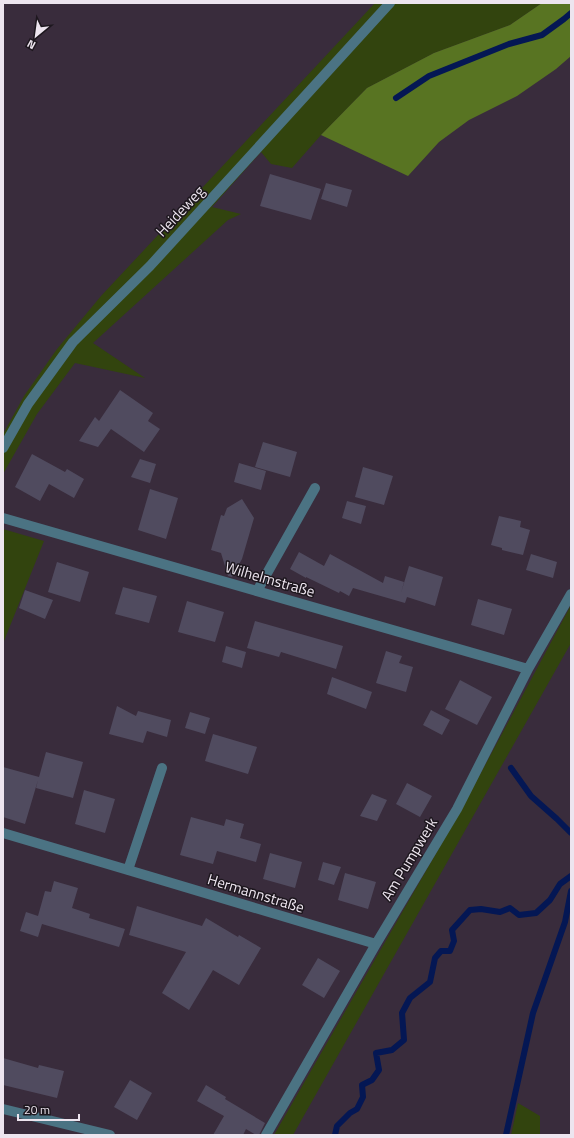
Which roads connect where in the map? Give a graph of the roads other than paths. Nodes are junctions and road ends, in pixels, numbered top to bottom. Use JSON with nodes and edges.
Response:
{"nodes":[{"id":1,"x":390,"y":3,"type":"edge"},
{"id":2,"x":3,"y":448,"type":"edge"},
{"id":3,"x":315,"y":488,"type":"dead end"},
{"id":4,"x":3,"y":518,"type":"edge"},
{"id":5,"x":257,"y":591,"type":"junction"},
{"id":6,"x":571,"y":594,"type":"edge"},
{"id":7,"x":528,"y":669,"type":"junction"},
{"id":8,"x":162,"y":768,"type":"dead end"},
{"id":9,"x":3,"y":833,"type":"edge"},
{"id":10,"x":128,"y":870,"type":"junction"},
{"id":11,"x":376,"y":944,"type":"junction"},
{"id":12,"x":3,"y":1109,"type":"edge"},
{"id":13,"x":110,"y":1135,"type":"edge"},
{"id":14,"x":266,"y":1135,"type":"edge"}],
"edges":[{"from":1,"to":2,"type":"street","name":"Heideweg"},
{"from":3,"to":5,"type":"street"},
{"from":4,"to":5,"type":"street","name":"Wilhelmstraße"},
{"from":5,"to":7,"type":"street","name":"Wilhelmstraße"},
{"from":6,"to":7,"type":"street","name":"Am Pumpwerk"},
{"from":7,"to":11,"type":"street","name":"Am Pumpwerk"},
{"from":8,"to":10,"type":"street"},
{"from":9,"to":10,"type":"street","name":"Hermannstraße"},
{"from":10,"to":11,"type":"street","name":"Hermannstraße"},
{"from":11,"to":14,"type":"street","name":"Am Pumpwerk"},
{"from":12,"to":13,"type":"street"}]}
